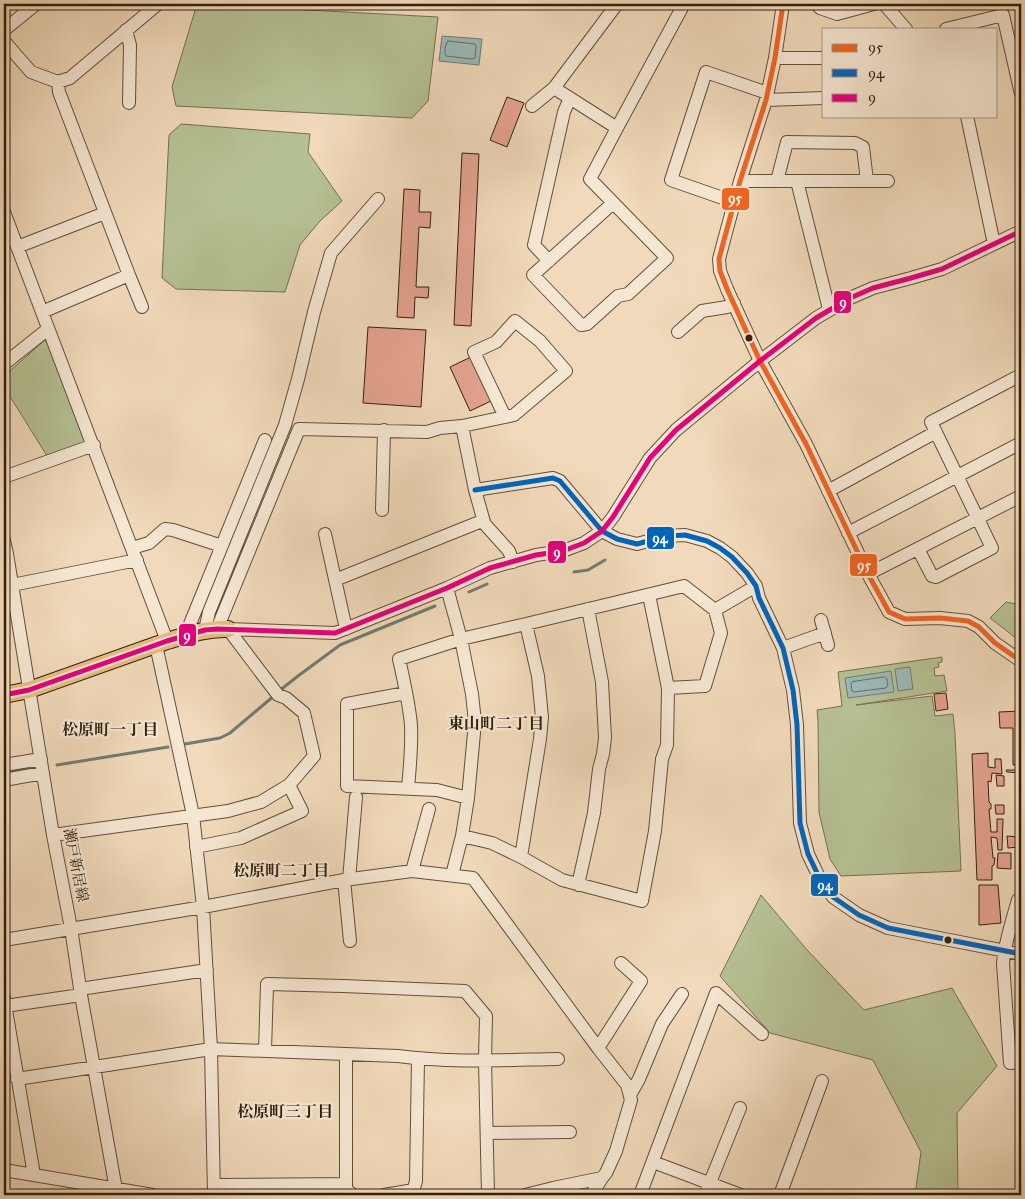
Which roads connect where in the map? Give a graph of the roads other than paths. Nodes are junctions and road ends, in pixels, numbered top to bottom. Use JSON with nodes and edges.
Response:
{"nodes":[{"id":1,"x":36,"y":4,"type":"edge"},
{"id":2,"x":158,"y":4,"type":"edge"},
{"id":3,"x":616,"y":4,"type":"edge"},
{"id":4,"x":684,"y":4,"type":"edge"},
{"id":5,"x":783,"y":4,"type":"edge"},
{"id":6,"x":816,"y":4,"type":"edge"},
{"id":7,"x":874,"y":4,"type":"edge"},
{"id":8,"x":884,"y":4,"type":"edge"},
{"id":9,"x":905,"y":28,"type":"edge"},
{"id":10,"x":950,"y":28,"type":"edge"},
{"id":11,"x":4,"y":30,"type":"edge"},
{"id":12,"x":126,"y":30,"type":"junction"},
{"id":13,"x":4,"y":42,"type":"edge"},
{"id":14,"x":775,"y":58,"type":"junction"},
{"id":15,"x":822,"y":58,"type":"edge"},
{"id":16,"x":58,"y":82,"type":"junction"},
{"id":17,"x":554,"y":88,"type":"junction"},
{"id":18,"x":1021,"y":94,"type":"edge"},
{"id":19,"x":766,"y":96,"type":"junction"},
{"id":20,"x":570,"y":98,"type":"junction"},
{"id":21,"x":822,"y":98,"type":"edge"},
{"id":22,"x":129,"y":103,"type":"dead end"},
{"id":23,"x":532,"y":106,"type":"dead end"},
{"id":24,"x":967,"y":118,"type":"edge"},
{"id":25,"x":617,"y":128,"type":"junction"},
{"id":26,"x":740,"y":181,"type":"junction"},
{"id":27,"x":777,"y":181,"type":"junction"},
{"id":28,"x":797,"y":181,"type":"junction"},
{"id":29,"x":867,"y":181,"type":"junction"},
{"id":30,"x":888,"y":181,"type":"dead end"},
{"id":31,"x":378,"y":199,"type":"dead end"},
{"id":32,"x":734,"y":202,"type":"junction"},
{"id":33,"x":613,"y":203,"type":"junction"},
{"id":34,"x":4,"y":212,"type":"edge"},
{"id":35,"x":105,"y":213,"type":"junction"},
{"id":36,"x":1021,"y":231,"type":"edge"},
{"id":37,"x":994,"y":244,"type":"junction"},
{"id":38,"x":17,"y":247,"type":"junction"},
{"id":39,"x":548,"y":261,"type":"junction"},
{"id":40,"x":129,"y":275,"type":"junction"},
{"id":41,"x":734,"y":303,"type":"junction"},
{"id":42,"x":142,"y":307,"type":"dead end"},
{"id":43,"x":829,"y":309,"type":"junction"},
{"id":44,"x":42,"y":312,"type":"junction"},
{"id":45,"x":48,"y":329,"type":"junction"},
{"id":46,"x":678,"y":332,"type":"dead end"},
{"id":47,"x":760,"y":361,"type":"junction"},
{"id":48,"x":4,"y":364,"type":"edge"},
{"id":49,"x":1021,"y":375,"type":"edge"},
{"id":50,"x":505,"y":416,"type":"junction"},
{"id":51,"x":462,"y":426,"type":"junction"},
{"id":52,"x":384,"y":430,"type":"junction"},
{"id":53,"x":936,"y":432,"type":"junction"},
{"id":54,"x":265,"y":440,"type":"dead end"},
{"id":55,"x":1021,"y":443,"type":"edge"},
{"id":56,"x":94,"y":445,"type":"junction"},
{"id":57,"x":958,"y":475,"type":"junction"},
{"id":58,"x":4,"y":478,"type":"edge"},
{"id":59,"x":475,"y":490,"type":"junction"},
{"id":60,"x":828,"y":491,"type":"junction"},
{"id":61,"x":1021,"y":496,"type":"edge"},
{"id":62,"x":382,"y":510,"type":"dead end"},
{"id":63,"x":978,"y":518,"type":"junction"},
{"id":64,"x":482,"y":521,"type":"junction"},
{"id":65,"x":602,"y":531,"type":"junction"},
{"id":66,"x":848,"y":533,"type":"junction"},
{"id":67,"x":325,"y":534,"type":"dead end"},
{"id":68,"x":4,"y":540,"type":"edge"},
{"id":69,"x":222,"y":546,"type":"junction"},
{"id":70,"x":918,"y":549,"type":"junction"},
{"id":71,"x":134,"y":554,"type":"junction"},
{"id":72,"x":513,"y":562,"type":"junction"},
{"id":73,"x":868,"y":574,"type":"junction"},
{"id":74,"x":335,"y":580,"type":"junction"},
{"id":75,"x":12,"y":585,"type":"junction"},
{"id":76,"x":756,"y":586,"type":"junction"},
{"id":77,"x":447,"y":588,"type":"junction"},
{"id":78,"x":649,"y":595,"type":"junction"},
{"id":79,"x":588,"y":609,"type":"junction"},
{"id":80,"x":715,"y":610,"type":"junction"},
{"id":81,"x":821,"y":620,"type":"dead end"},
{"id":82,"x":526,"y":624,"type":"junction"},
{"id":83,"x":346,"y":629,"type":"junction"},
{"id":84,"x":210,"y":631,"type":"junction"},
{"id":85,"x":460,"y":639,"type":"junction"},
{"id":86,"x":162,"y":643,"type":"junction"},
{"id":87,"x":783,"y":648,"type":"junction"},
{"id":88,"x":1021,"y":661,"type":"edge"},
{"id":89,"x":668,"y":688,"type":"junction"},
{"id":90,"x":29,"y":690,"type":"junction"},
{"id":91,"x":406,"y":693,"type":"junction"},
{"id":92,"x":4,"y":695,"type":"edge"},
{"id":93,"x":40,"y":760,"type":"junction"},
{"id":94,"x":4,"y":765,"type":"edge"},
{"id":95,"x":43,"y":773,"type":"junction"},
{"id":96,"x":4,"y":780,"type":"edge"},
{"id":97,"x":289,"y":785,"type":"junction"},
{"id":98,"x":408,"y":788,"type":"junction"},
{"id":99,"x":356,"y":797,"type":"dead end"},
{"id":100,"x":468,"y":798,"type":"junction"},
{"id":101,"x":428,"y":809,"type":"dead end"},
{"id":102,"x":193,"y":815,"type":"junction"},
{"id":103,"x":53,"y":834,"type":"junction"},
{"id":104,"x":462,"y":836,"type":"junction"},
{"id":105,"x":196,"y":847,"type":"junction"},
{"id":106,"x":521,"y":857,"type":"junction"},
{"id":107,"x":412,"y":871,"type":"junction"},
{"id":108,"x":452,"y":875,"type":"junction"},
{"id":109,"x":347,"y":880,"type":"junction"},
{"id":110,"x":578,"y":885,"type":"junction"},
{"id":111,"x":1021,"y":899,"type":"edge"},
{"id":112,"x":203,"y":907,"type":"junction"},
{"id":113,"x":71,"y":928,"type":"junction"},
{"id":114,"x":4,"y":940,"type":"edge"},
{"id":115,"x":350,"y":941,"type":"dead end"},
{"id":116,"x":1004,"y":950,"type":"junction"},
{"id":117,"x":1021,"y":954,"type":"edge"},
{"id":118,"x":621,"y":963,"type":"dead end"},
{"id":119,"x":207,"y":970,"type":"junction"},
{"id":120,"x":80,"y":992,"type":"junction"},
{"id":121,"x":682,"y":994,"type":"dead end"},
{"id":122,"x":4,"y":1002,"type":"edge"},
{"id":123,"x":762,"y":1034,"type":"dead end"},
{"id":124,"x":598,"y":1048,"type":"junction"},
{"id":125,"x":211,"y":1049,"type":"junction"},
{"id":126,"x":265,"y":1051,"type":"junction"},
{"id":127,"x":346,"y":1055,"type":"junction"},
{"id":128,"x":558,"y":1058,"type":"dead end"},
{"id":129,"x":418,"y":1059,"type":"junction"},
{"id":130,"x":485,"y":1060,"type":"junction"},
{"id":131,"x":1021,"y":1062,"type":"edge"},
{"id":132,"x":94,"y":1068,"type":"junction"},
{"id":133,"x":17,"y":1079,"type":"junction"},
{"id":134,"x":822,"y":1080,"type":"dead end"},
{"id":135,"x":630,"y":1095,"type":"junction"},
{"id":136,"x":740,"y":1108,"type":"dead end"},
{"id":137,"x":570,"y":1132,"type":"dead end"},
{"id":138,"x":486,"y":1133,"type":"junction"},
{"id":139,"x":653,"y":1162,"type":"junction"},
{"id":140,"x":4,"y":1170,"type":"edge"},
{"id":141,"x":34,"y":1175,"type":"junction"},
{"id":142,"x":602,"y":1178,"type":"junction"},
{"id":143,"x":707,"y":1189,"type":"edge"},
{"id":144,"x":214,"y":1190,"type":"edge"},
{"id":145,"x":350,"y":1190,"type":"edge"},
{"id":146,"x":116,"y":1192,"type":"edge"},
{"id":147,"x":413,"y":1193,"type":"edge"},
{"id":148,"x":153,"y":1195,"type":"edge"},
{"id":149,"x":384,"y":1195,"type":"edge"},
{"id":150,"x":488,"y":1195,"type":"edge"},
{"id":151,"x":526,"y":1195,"type":"edge"},
{"id":152,"x":591,"y":1195,"type":"edge"},
{"id":153,"x":640,"y":1195,"type":"edge"},
{"id":154,"x":741,"y":1195,"type":"edge"},
{"id":155,"x":780,"y":1195,"type":"edge"}],
"edges":[{"from":1,"to":11,"type":"street"},
{"from":2,"to":12,"type":"street"},
{"from":3,"to":17,"type":"street"},
{"from":4,"to":25,"type":"street"},
{"from":5,"to":14,"type":"street"},
{"from":6,"to":7,"type":"street"},
{"from":8,"to":9,"type":"street"},
{"from":10,"to":18,"type":"street"},
{"from":12,"to":16,"type":"street"},
{"from":12,"to":22,"type":"street"},
{"from":13,"to":16,"type":"street"},
{"from":14,"to":15,"type":"street"},
{"from":14,"to":19,"type":"street"},
{"from":16,"to":35,"type":"street"},
{"from":17,"to":20,"type":"street"},
{"from":17,"to":23,"type":"street"},
{"from":19,"to":21,"type":"street"},
{"from":19,"to":26,"type":"street"},
{"from":19,"to":32,"type":"street"},
{"from":20,"to":25,"type":"street"},
{"from":20,"to":39,"type":"street"},
{"from":24,"to":37,"type":"street"},
{"from":25,"to":33,"type":"street"},
{"from":26,"to":27,"type":"street"},
{"from":26,"to":32,"type":"street"},
{"from":27,"to":28,"type":"street"},
{"from":27,"to":29,"type":"street"},
{"from":28,"to":29,"type":"street"},
{"from":28,"to":43,"type":"street"},
{"from":29,"to":30,"type":"street"},
{"from":31,"to":84,"type":"street"},
{"from":32,"to":41,"type":"street"},
{"from":33,"to":39,"type":"street"},
{"from":33,"to":39,"type":"street"},
{"from":34,"to":38,"type":"street"},
{"from":35,"to":38,"type":"street"},
{"from":35,"to":40,"type":"street"},
{"from":36,"to":37,"type":"street"},
{"from":37,"to":43,"type":"street"},
{"from":38,"to":44,"type":"street"},
{"from":40,"to":42,"type":"street"},
{"from":40,"to":44,"type":"street"},
{"from":41,"to":46,"type":"street"},
{"from":41,"to":47,"type":"street"},
{"from":43,"to":47,"type":"street"},
{"from":44,"to":45,"type":"street"},
{"from":45,"to":48,"type":"street"},
{"from":45,"to":56,"type":"street"},
{"from":47,"to":60,"type":"street"},
{"from":47,"to":65,"type":"street"},
{"from":49,"to":53,"type":"street"},
{"from":50,"to":50,"type":"street"},
{"from":50,"to":51,"type":"street"},
{"from":51,"to":52,"type":"street"},
{"from":51,"to":59,"type":"street"},
{"from":52,"to":62,"type":"street"},
{"from":52,"to":84,"type":"street"},
{"from":53,"to":57,"type":"street"},
{"from":53,"to":60,"type":"street"},
{"from":54,"to":69,"type":"street"},
{"from":55,"to":57,"type":"street"},
{"from":56,"to":58,"type":"street"},
{"from":56,"to":71,"type":"street"},
{"from":57,"to":63,"type":"street"},
{"from":57,"to":66,"type":"street"},
{"from":59,"to":64,"type":"street"},
{"from":59,"to":65,"type":"street"},
{"from":60,"to":66,"type":"street"},
{"from":61,"to":63,"type":"street"},
{"from":63,"to":70,"type":"street"},
{"from":63,"to":70,"type":"street"},
{"from":64,"to":72,"type":"street"},
{"from":64,"to":74,"type":"street"},
{"from":65,"to":72,"type":"street"},
{"from":65,"to":76,"type":"street"},
{"from":66,"to":73,"type":"street"},
{"from":67,"to":74,"type":"street"},
{"from":68,"to":75,"type":"street","name":"瀬戸新居線"},
{"from":69,"to":71,"type":"street"},
{"from":69,"to":84,"type":"street"},
{"from":70,"to":73,"type":"street"},
{"from":71,"to":75,"type":"street"},
{"from":71,"to":86,"type":"street"},
{"from":72,"to":77,"type":"street"},
{"from":73,"to":88,"type":"street"},
{"from":74,"to":83,"type":"street"},
{"from":75,"to":90,"type":"street","name":"瀬戸新居線"},
{"from":76,"to":80,"type":"street"},
{"from":76,"to":87,"type":"street"},
{"from":77,"to":83,"type":"street"},
{"from":77,"to":85,"type":"street"},
{"from":78,"to":79,"type":"street"},
{"from":78,"to":80,"type":"street"},
{"from":78,"to":89,"type":"street"},
{"from":79,"to":82,"type":"street"},
{"from":79,"to":110,"type":"street"},
{"from":80,"to":89,"type":"street"},
{"from":81,"to":87,"type":"street"},
{"from":82,"to":85,"type":"street"},
{"from":82,"to":106,"type":"street"},
{"from":83,"to":84,"type":"street"},
{"from":84,"to":86,"type":"main road"},
{"from":84,"to":97,"type":"street"},
{"from":85,"to":91,"type":"street"},
{"from":85,"to":100,"type":"street"},
{"from":86,"to":90,"type":"main road"},
{"from":86,"to":102,"type":"street"},
{"from":87,"to":116,"type":"street"},
{"from":89,"to":110,"type":"street"},
{"from":90,"to":92,"type":"main road"},
{"from":90,"to":93,"type":"street","name":"瀬戸新居線"},
{"from":91,"to":98,"type":"street"},
{"from":91,"to":98,"type":"street"},
{"from":93,"to":94,"type":"street"},
{"from":93,"to":95,"type":"street","name":"瀬戸新居線"},
{"from":95,"to":96,"type":"street"},
{"from":95,"to":103,"type":"street","name":"瀬戸新居線"},
{"from":97,"to":102,"type":"street"},
{"from":97,"to":105,"type":"street"},
{"from":98,"to":100,"type":"street"},
{"from":99,"to":109,"type":"street"},
{"from":100,"to":104,"type":"street"},
{"from":101,"to":107,"type":"street"},
{"from":102,"to":103,"type":"street"},
{"from":102,"to":105,"type":"street"},
{"from":103,"to":113,"type":"street","name":"瀬戸新居線"},
{"from":104,"to":106,"type":"street"},
{"from":104,"to":108,"type":"street"},
{"from":105,"to":112,"type":"street"},
{"from":106,"to":110,"type":"street"},
{"from":107,"to":108,"type":"street"},
{"from":107,"to":109,"type":"street"},
{"from":108,"to":124,"type":"street"},
{"from":109,"to":112,"type":"street"},
{"from":109,"to":115,"type":"street"},
{"from":111,"to":116,"type":"street"},
{"from":112,"to":113,"type":"street"},
{"from":112,"to":119,"type":"street"},
{"from":113,"to":114,"type":"street"},
{"from":113,"to":120,"type":"street","name":"瀬戸新居線"},
{"from":116,"to":117,"type":"street"},
{"from":116,"to":131,"type":"street"},
{"from":118,"to":124,"type":"street"},
{"from":119,"to":120,"type":"street"},
{"from":119,"to":125,"type":"street"},
{"from":120,"to":122,"type":"street"},
{"from":120,"to":132,"type":"street","name":"瀬戸新居線"},
{"from":121,"to":135,"type":"street"},
{"from":122,"to":133,"type":"street"},
{"from":123,"to":139,"type":"street"},
{"from":124,"to":135,"type":"street"},
{"from":125,"to":126,"type":"street"},
{"from":125,"to":132,"type":"street"},
{"from":125,"to":144,"type":"street"},
{"from":126,"to":127,"type":"street"},
{"from":126,"to":130,"type":"street"},
{"from":127,"to":129,"type":"street"},
{"from":127,"to":145,"type":"street"},
{"from":128,"to":130,"type":"street"},
{"from":129,"to":130,"type":"street"},
{"from":129,"to":147,"type":"street"},
{"from":130,"to":138,"type":"street"},
{"from":132,"to":133,"type":"street"},
{"from":132,"to":146,"type":"street","name":"瀬戸新居線"},
{"from":133,"to":141,"type":"street"},
{"from":134,"to":155,"type":"street"},
{"from":135,"to":142,"type":"street"},
{"from":136,"to":143,"type":"street"},
{"from":137,"to":138,"type":"street"},
{"from":138,"to":150,"type":"street"},
{"from":139,"to":143,"type":"street"},
{"from":139,"to":153,"type":"street"},
{"from":140,"to":141,"type":"street"},
{"from":141,"to":146,"type":"street"},
{"from":142,"to":151,"type":"street"},
{"from":142,"to":152,"type":"street"},
{"from":143,"to":154,"type":"street"},
{"from":144,"to":145,"type":"street"},
{"from":146,"to":148,"type":"street"},
{"from":147,"to":149,"type":"street"}]}
